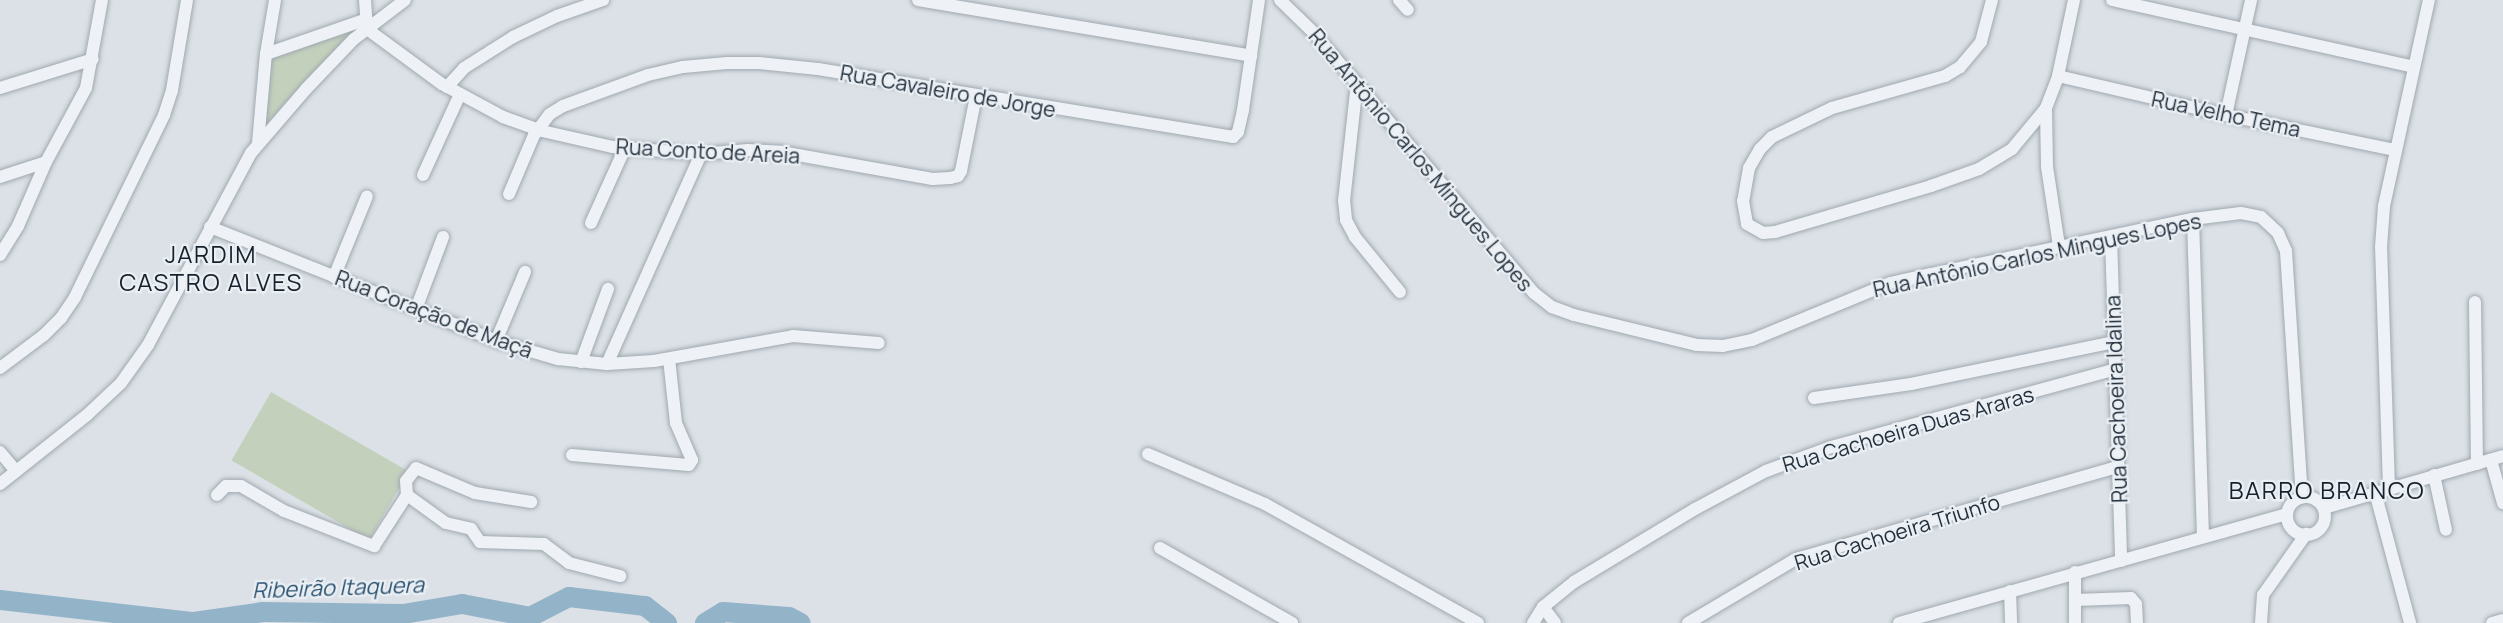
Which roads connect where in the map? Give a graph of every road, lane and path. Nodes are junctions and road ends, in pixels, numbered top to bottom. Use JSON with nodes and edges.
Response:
{"nodes":[{"id":1,"x":102,"y":0,"type":"edge"},
{"id":2,"x":187,"y":0,"type":"edge"},
{"id":3,"x":275,"y":0,"type":"edge"},
{"id":4,"x":365,"y":0,"type":"edge"},
{"id":5,"x":405,"y":0,"type":"edge"},
{"id":6,"x":603,"y":0,"type":"edge"},
{"id":7,"x":918,"y":0,"type":"edge"},
{"id":8,"x":1259,"y":0,"type":"edge"},
{"id":9,"x":1280,"y":0,"type":"edge"},
{"id":10,"x":1399,"y":0,"type":"edge"},
{"id":11,"x":1992,"y":0,"type":"edge"},
{"id":12,"x":2074,"y":0,"type":"edge"},
{"id":13,"x":2112,"y":0,"type":"edge"},
{"id":14,"x":2251,"y":0,"type":"edge"},
{"id":15,"x":2429,"y":0,"type":"edge"},
{"id":16,"x":1408,"y":10,"type":"dead end"},
{"id":17,"x":365,"y":24,"type":"junction"},
{"id":18,"x":2244,"y":30,"type":"junction"},
{"id":19,"x":266,"y":54,"type":"junction"},
{"id":20,"x":1251,"y":56,"type":"junction"},
{"id":21,"x":93,"y":59,"type":"junction"},
{"id":22,"x":2414,"y":67,"type":"junction"},
{"id":23,"x":2058,"y":76,"type":"junction"},
{"id":24,"x":1357,"y":83,"type":"junction"},
{"id":25,"x":447,"y":87,"type":"junction"},
{"id":26,"x":0,"y":88,"type":"edge"},
{"id":27,"x":460,"y":94,"type":"junction"},
{"id":28,"x":976,"y":96,"type":"junction"},
{"id":29,"x":2046,"y":108,"type":"junction"},
{"id":30,"x":2226,"y":115,"type":"junction"},
{"id":31,"x":537,"y":129,"type":"junction"},
{"id":32,"x":258,"y":143,"type":"junction"},
{"id":33,"x":625,"y":148,"type":"junction"},
{"id":34,"x":2395,"y":150,"type":"junction"},
{"id":35,"x":701,"y":154,"type":"junction"},
{"id":36,"x":46,"y":162,"type":"junction"},
{"id":37,"x":423,"y":175,"type":"dead end"},
{"id":38,"x":0,"y":177,"type":"edge"},
{"id":39,"x":509,"y":194,"type":"dead end"},
{"id":40,"x":367,"y":196,"type":"dead end"},
{"id":41,"x":2193,"y":219,"type":"junction"},
{"id":42,"x":591,"y":223,"type":"dead end"},
{"id":43,"x":210,"y":227,"type":"junction"},
{"id":44,"x":443,"y":237,"type":"dead end"},
{"id":45,"x":2111,"y":237,"type":"junction"},
{"id":46,"x":2059,"y":246,"type":"junction"},
{"id":47,"x":0,"y":255,"type":"edge"},
{"id":48,"x":525,"y":272,"type":"dead end"},
{"id":49,"x":334,"y":277,"type":"junction"},
{"id":50,"x":608,"y":289,"type":"dead end"},
{"id":51,"x":1400,"y":292,"type":"dead end"},
{"id":52,"x":2475,"y":302,"type":"dead end"},
{"id":53,"x":416,"y":309,"type":"junction"},
{"id":54,"x":496,"y":341,"type":"junction"},
{"id":55,"x":2114,"y":342,"type":"junction"},
{"id":56,"x":879,"y":343,"type":"dead end"},
{"id":57,"x":669,"y":359,"type":"junction"},
{"id":58,"x":580,"y":362,"type":"junction"},
{"id":59,"x":607,"y":364,"type":"junction"},
{"id":60,"x":0,"y":368,"type":"edge"},
{"id":61,"x":2114,"y":370,"type":"junction"},
{"id":62,"x":1814,"y":398,"type":"dead end"},
{"id":63,"x":0,"y":452,"type":"edge"},
{"id":64,"x":1148,"y":454,"type":"dead end"},
{"id":65,"x":572,"y":455,"type":"dead end"},
{"id":66,"x":2497,"y":458,"type":"edge"},
{"id":67,"x":2477,"y":464,"type":"junction"},
{"id":68,"x":2117,"y":467,"type":"junction"},
{"id":69,"x":16,"y":471,"type":"junction"},
{"id":70,"x":2434,"y":475,"type":"junction"},
{"id":71,"x":0,"y":484,"type":"edge"},
{"id":72,"x":2389,"y":487,"type":"junction"},
{"id":73,"x":2375,"y":492,"type":"junction"},
{"id":74,"x":217,"y":495,"type":"dead end"},
{"id":75,"x":407,"y":495,"type":"junction"},
{"id":76,"x":2302,"y":497,"type":"junction"},
{"id":77,"x":531,"y":502,"type":"dead end"},
{"id":78,"x":2503,"y":503,"type":"edge"},
{"id":79,"x":2324,"y":508,"type":"junction"},
{"id":80,"x":2287,"y":514,"type":"junction"},
{"id":81,"x":2446,"y":530,"type":"dead end"},
{"id":82,"x":2306,"y":534,"type":"junction"},
{"id":83,"x":2203,"y":537,"type":"junction"},
{"id":84,"x":1160,"y":548,"type":"dead end"},
{"id":85,"x":2121,"y":561,"type":"junction"},
{"id":86,"x":2075,"y":572,"type":"junction"},
{"id":87,"x":620,"y":576,"type":"dead end"},
{"id":88,"x":2010,"y":591,"type":"junction"},
{"id":89,"x":2075,"y":600,"type":"junction"},
{"id":90,"x":1543,"y":607,"type":"junction"},
{"id":91,"x":1949,"y":609,"type":"junction"},
{"id":92,"x":2503,"y":620,"type":"edge"},
{"id":93,"x":1292,"y":623,"type":"edge"},
{"id":94,"x":1478,"y":623,"type":"edge"},
{"id":95,"x":1533,"y":623,"type":"edge"},
{"id":96,"x":1555,"y":623,"type":"edge"},
{"id":97,"x":1688,"y":623,"type":"edge"},
{"id":98,"x":1899,"y":623,"type":"edge"},
{"id":99,"x":1950,"y":623,"type":"edge"},
{"id":100,"x":2011,"y":623,"type":"edge"},
{"id":101,"x":2075,"y":623,"type":"edge"},
{"id":102,"x":2137,"y":623,"type":"edge"},
{"id":103,"x":2260,"y":623,"type":"edge"},
{"id":104,"x":2410,"y":623,"type":"edge"},
{"id":105,"x":2492,"y":623,"type":"edge"}],
"edges":[{"from":1,"to":21,"type":"street"},
{"from":2,"to":60,"type":"street"},
{"from":3,"to":19,"type":"street"},
{"from":4,"to":17,"type":"street"},
{"from":5,"to":17,"type":"street"},
{"from":6,"to":25,"type":"street"},
{"from":7,"to":20,"type":"street"},
{"from":8,"to":20,"type":"street","name":"Rua Cavaleiro de Jorge"},
{"from":9,"to":24,"type":"street","name":"Rua Antônio Carlos Mingues Lopes"},
{"from":10,"to":16,"type":"street"},
{"from":11,"to":29,"type":"street"},
{"from":12,"to":23,"type":"street"},
{"from":13,"to":18,"type":"street"},
{"from":14,"to":18,"type":"street"},
{"from":15,"to":22,"type":"street"},
{"from":17,"to":19,"type":"street"},
{"from":17,"to":25,"type":"street","name":"Rua Conto de Areia"},
{"from":17,"to":32,"type":"street"},
{"from":18,"to":22,"type":"street"},
{"from":18,"to":30,"type":"street"},
{"from":19,"to":32,"type":"street"},
{"from":20,"to":28,"type":"street","name":"Rua Cavaleiro de Jorge"},
{"from":21,"to":26,"type":"street"},
{"from":21,"to":36,"type":"street"},
{"from":22,"to":34,"type":"street"},
{"from":23,"to":29,"type":"street"},
{"from":23,"to":30,"type":"street","name":"Rua Velho Tema"},
{"from":24,"to":46,"type":"street","name":"Rua Antônio Carlos Mingues Lopes"},
{"from":24,"to":51,"type":"street"},
{"from":25,"to":27,"type":"street","name":"Rua Conto de Areia"},
{"from":27,"to":31,"type":"street","name":"Rua Conto de Areia"},
{"from":27,"to":37,"type":"street"},
{"from":28,"to":31,"type":"street","name":"Rua Cavaleiro de Jorge"},
{"from":28,"to":35,"type":"street","name":"Rua Conto de Areia"},
{"from":29,"to":46,"type":"street"},
{"from":30,"to":34,"type":"street","name":"Rua Velho Tema"},
{"from":31,"to":33,"type":"street","name":"Rua Conto de Areia"},
{"from":31,"to":39,"type":"street"},
{"from":32,"to":43,"type":"street"},
{"from":33,"to":35,"type":"street","name":"Rua Conto de Areia"},
{"from":33,"to":42,"type":"street"},
{"from":34,"to":72,"type":"street"},
{"from":35,"to":59,"type":"street"},
{"from":36,"to":38,"type":"street"},
{"from":36,"to":47,"type":"street"},
{"from":40,"to":49,"type":"street"},
{"from":41,"to":45,"type":"street","name":"Rua Antônio Carlos Mingues Lopes"},
{"from":41,"to":76,"type":"street","name":"Rua Antônio Carlos Mingues Lopes"},
{"from":41,"to":83,"type":"street"},
{"from":43,"to":49,"type":"street","name":"Rua Coração de Maçã"},
{"from":43,"to":69,"type":"street"},
{"from":44,"to":53,"type":"street"},
{"from":45,"to":46,"type":"street","name":"Rua Antônio Carlos Mingues Lopes"},
{"from":45,"to":55,"type":"street","name":"Rua Cachoeira Idalina"},
{"from":48,"to":54,"type":"street"},
{"from":49,"to":53,"type":"street","name":"Rua Coração de Maçã"},
{"from":50,"to":58,"type":"street"},
{"from":52,"to":67,"type":"street"},
{"from":53,"to":54,"type":"street","name":"Rua Coração de Maçã"},
{"from":54,"to":58,"type":"street","name":"Rua Coração de Maçã"},
{"from":55,"to":61,"type":"street","name":"Rua Cachoeira Idalina"},
{"from":55,"to":62,"type":"street"},
{"from":56,"to":57,"type":"street","name":"Rua Coração de Maçã"},
{"from":57,"to":59,"type":"street","name":"Rua Coração de Maçã"},
{"from":57,"to":65,"type":"street"},
{"from":58,"to":59,"type":"street","name":"Rua Coração de Maçã"},
{"from":61,"to":68,"type":"street","name":"Rua Cachoeira Idalina"},
{"from":61,"to":90,"type":"street","name":"Rua Cachoeira Duas Araras"},
{"from":63,"to":69,"type":"street"},
{"from":64,"to":94,"type":"street"},
{"from":66,"to":67,"type":"street"},
{"from":66,"to":78,"type":"street"},
{"from":67,"to":70,"type":"street"},
{"from":68,"to":85,"type":"street","name":"Rua Cachoeira Idalina"},
{"from":68,"to":97,"type":"street","name":"Rua Cachoeira Triunfo"},
{"from":69,"to":71,"type":"street"},
{"from":70,"to":72,"type":"street"},
{"from":70,"to":81,"type":"street"},
{"from":72,"to":73,"type":"street"},
{"from":73,"to":79,"type":"street"},
{"from":73,"to":104,"type":"street"},
{"from":74,"to":75,"type":"street"},
{"from":75,"to":77,"type":"street"},
{"from":75,"to":87,"type":"street"},
{"from":76,"to":79,"type":"street"},
{"from":76,"to":80,"type":"street"},
{"from":79,"to":82,"type":"street"},
{"from":80,"to":82,"type":"street"},
{"from":80,"to":83,"type":"street"},
{"from":82,"to":103,"type":"street"},
{"from":83,"to":85,"type":"street"},
{"from":84,"to":93,"type":"street"},
{"from":85,"to":86,"type":"street"},
{"from":86,"to":88,"type":"street"},
{"from":86,"to":89,"type":"street"},
{"from":88,"to":91,"type":"street"},
{"from":88,"to":100,"type":"street"},
{"from":89,"to":101,"type":"street"},
{"from":89,"to":102,"type":"street"},
{"from":90,"to":95,"type":"street","name":"Rua Cachoeira Duas Araras"},
{"from":90,"to":96,"type":"street"},
{"from":91,"to":98,"type":"street"},
{"from":91,"to":99,"type":"street"},
{"from":92,"to":105,"type":"street"}]}
